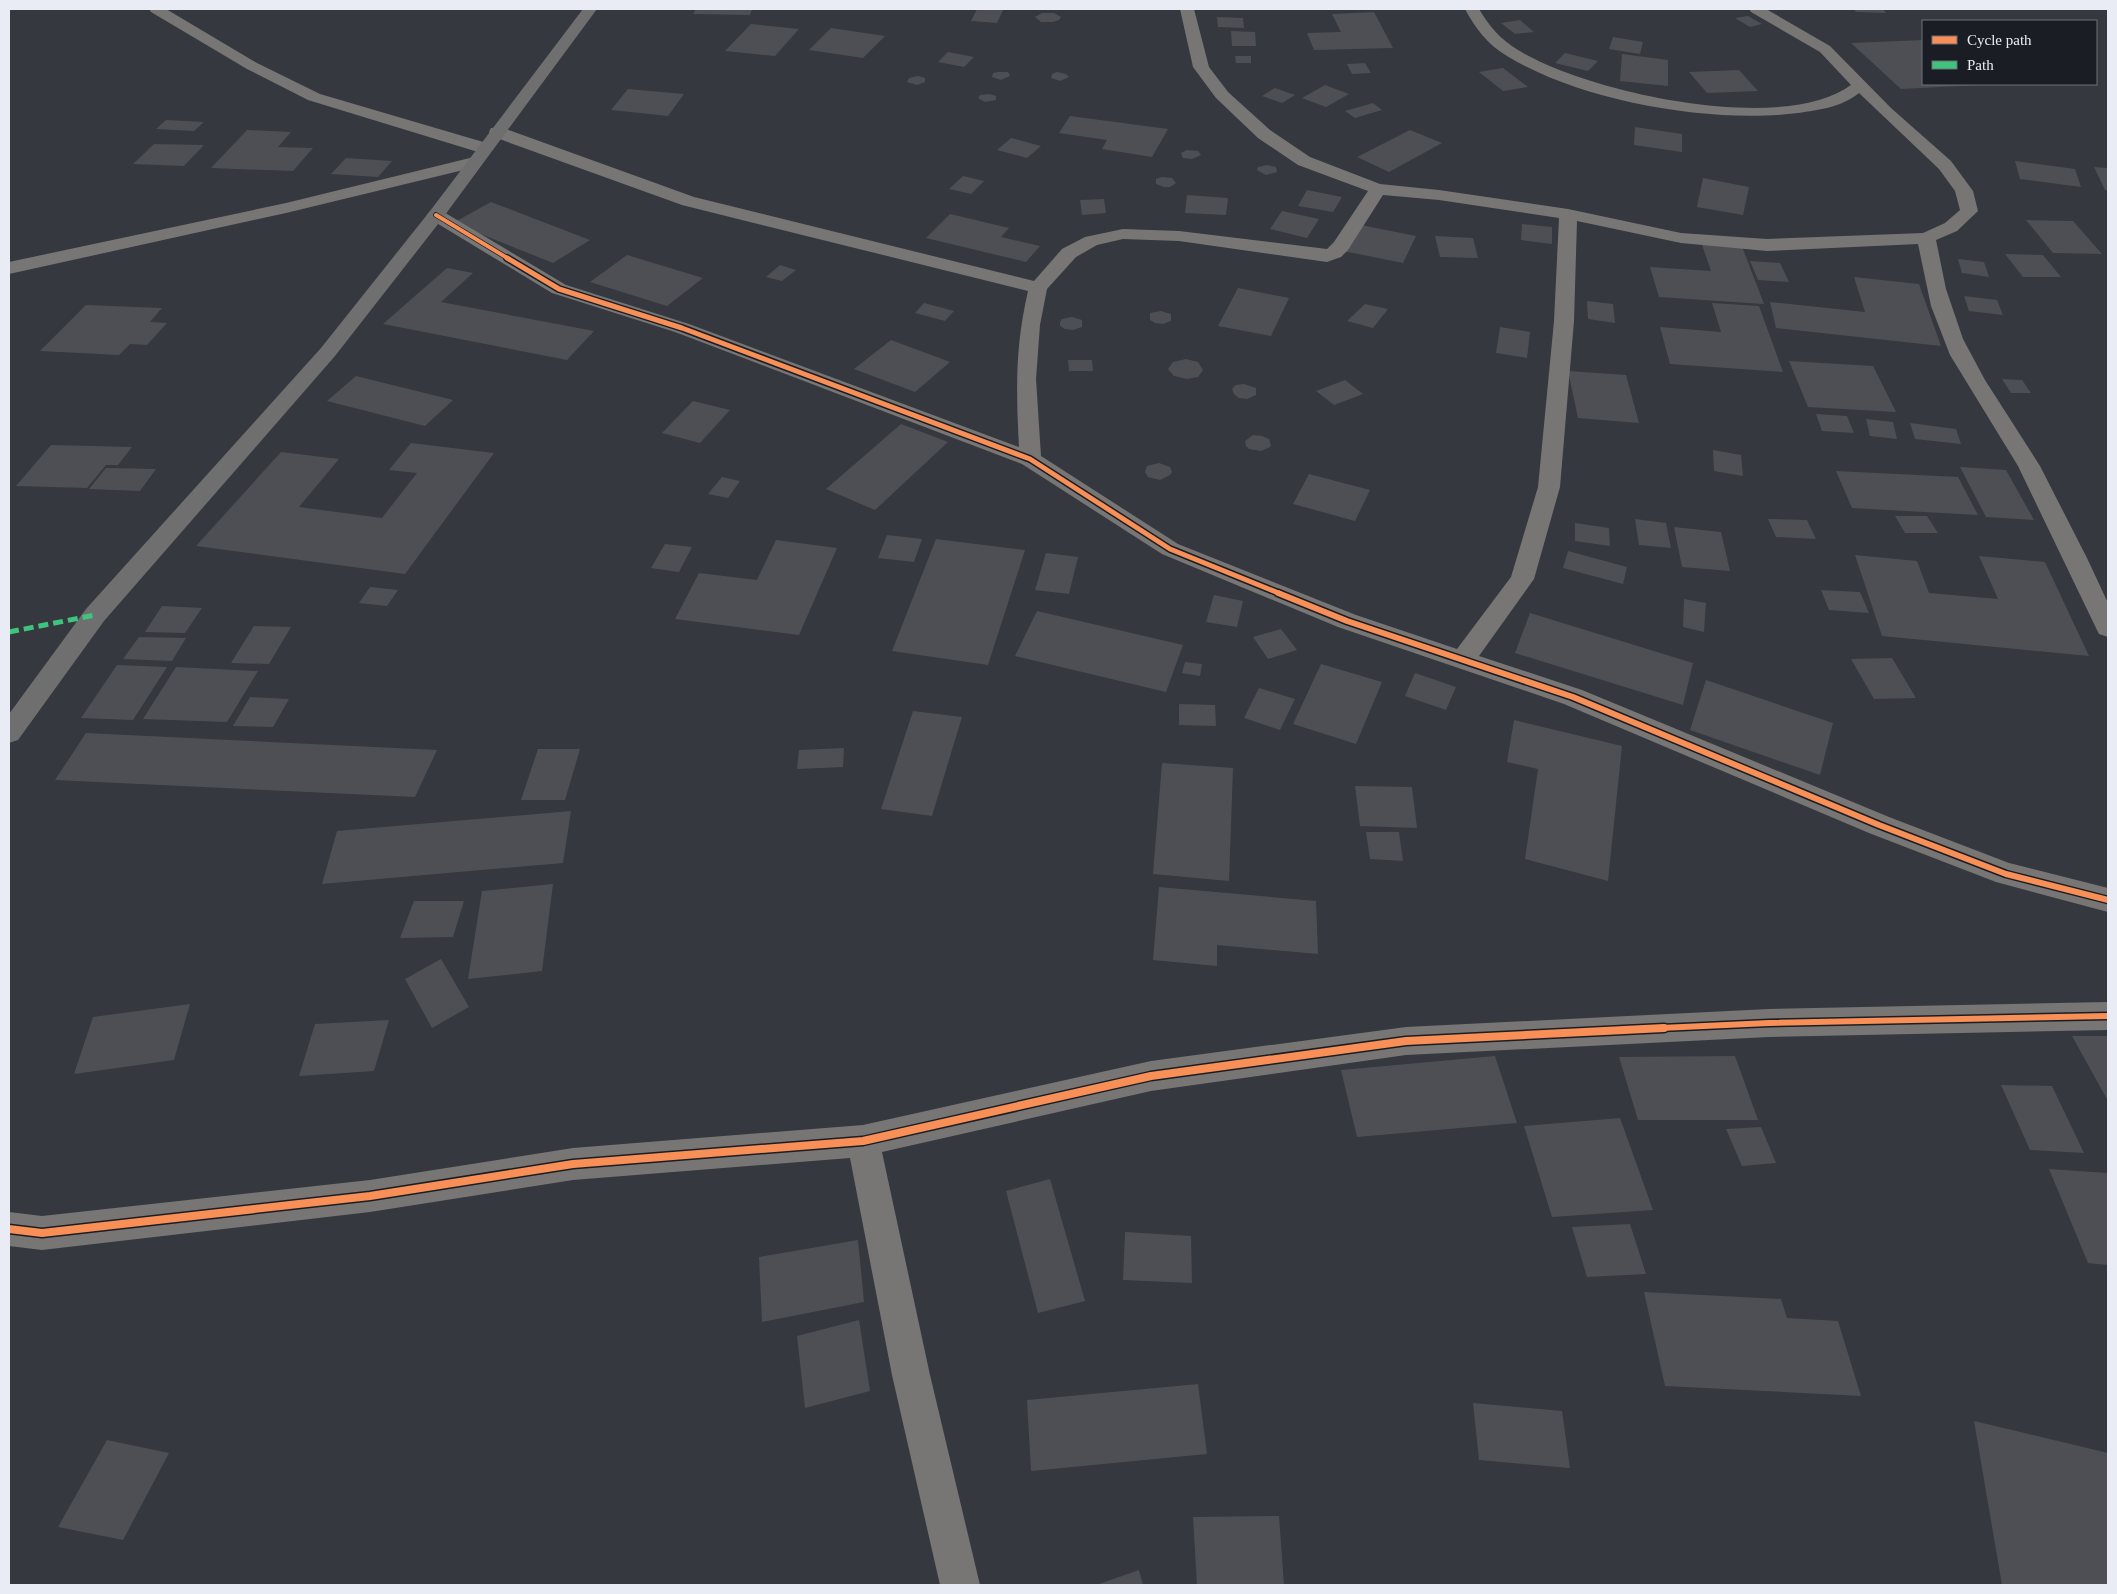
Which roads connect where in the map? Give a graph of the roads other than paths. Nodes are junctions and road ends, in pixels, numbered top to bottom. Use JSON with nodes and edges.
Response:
{"nodes":[{"id":1,"x":156,"y":9,"type":"edge"},
{"id":2,"x":590,"y":9,"type":"edge"},
{"id":3,"x":1188,"y":9,"type":"edge"},
{"id":4,"x":1472,"y":9,"type":"edge"},
{"id":5,"x":1756,"y":9,"type":"edge"},
{"id":6,"x":1860,"y":86,"type":"junction"},
{"id":7,"x":497,"y":132,"type":"junction"},
{"id":8,"x":479,"y":155,"type":"junction"},
{"id":9,"x":1378,"y":189,"type":"junction"},
{"id":10,"x":1568,"y":214,"type":"junction"},
{"id":11,"x":436,"y":215,"type":"junction"},
{"id":12,"x":1926,"y":238,"type":"junction"},
{"id":13,"x":9,"y":268,"type":"edge"},
{"id":14,"x":1038,"y":288,"type":"junction"},
{"id":15,"x":1030,"y":459,"type":"junction"},
{"id":16,"x":2108,"y":628,"type":"edge"},
{"id":17,"x":1462,"y":660,"type":"junction"},
{"id":18,"x":9,"y":733,"type":"edge"},
{"id":19,"x":2108,"y":900,"type":"edge"},
{"id":20,"x":2108,"y":1016,"type":"edge"},
{"id":21,"x":863,"y":1141,"type":"junction"},
{"id":22,"x":9,"y":1229,"type":"edge"},
{"id":23,"x":960,"y":1585,"type":"edge"}],
"edges":[{"from":1,"to":8,"type":"street"},
{"from":2,"to":7,"type":"main road"},
{"from":3,"to":9,"type":"street"},
{"from":4,"to":6,"type":"street"},
{"from":5,"to":6,"type":"street"},
{"from":6,"to":12,"type":"street"},
{"from":7,"to":8,"type":"main road"},
{"from":7,"to":14,"type":"street"},
{"from":8,"to":11,"type":"main road"},
{"from":8,"to":13,"type":"street"},
{"from":9,"to":10,"type":"street"},
{"from":9,"to":14,"type":"street"},
{"from":10,"to":12,"type":"street"},
{"from":10,"to":17,"type":"street"},
{"from":11,"to":15,"type":"street"},
{"from":11,"to":18,"type":"main road"},
{"from":12,"to":16,"type":"street"},
{"from":14,"to":15,"type":"street"},
{"from":15,"to":17,"type":"street"},
{"from":17,"to":19,"type":"street"},
{"from":20,"to":21,"type":"street"},
{"from":21,"to":22,"type":"street"},
{"from":21,"to":23,"type":"street"}]}
